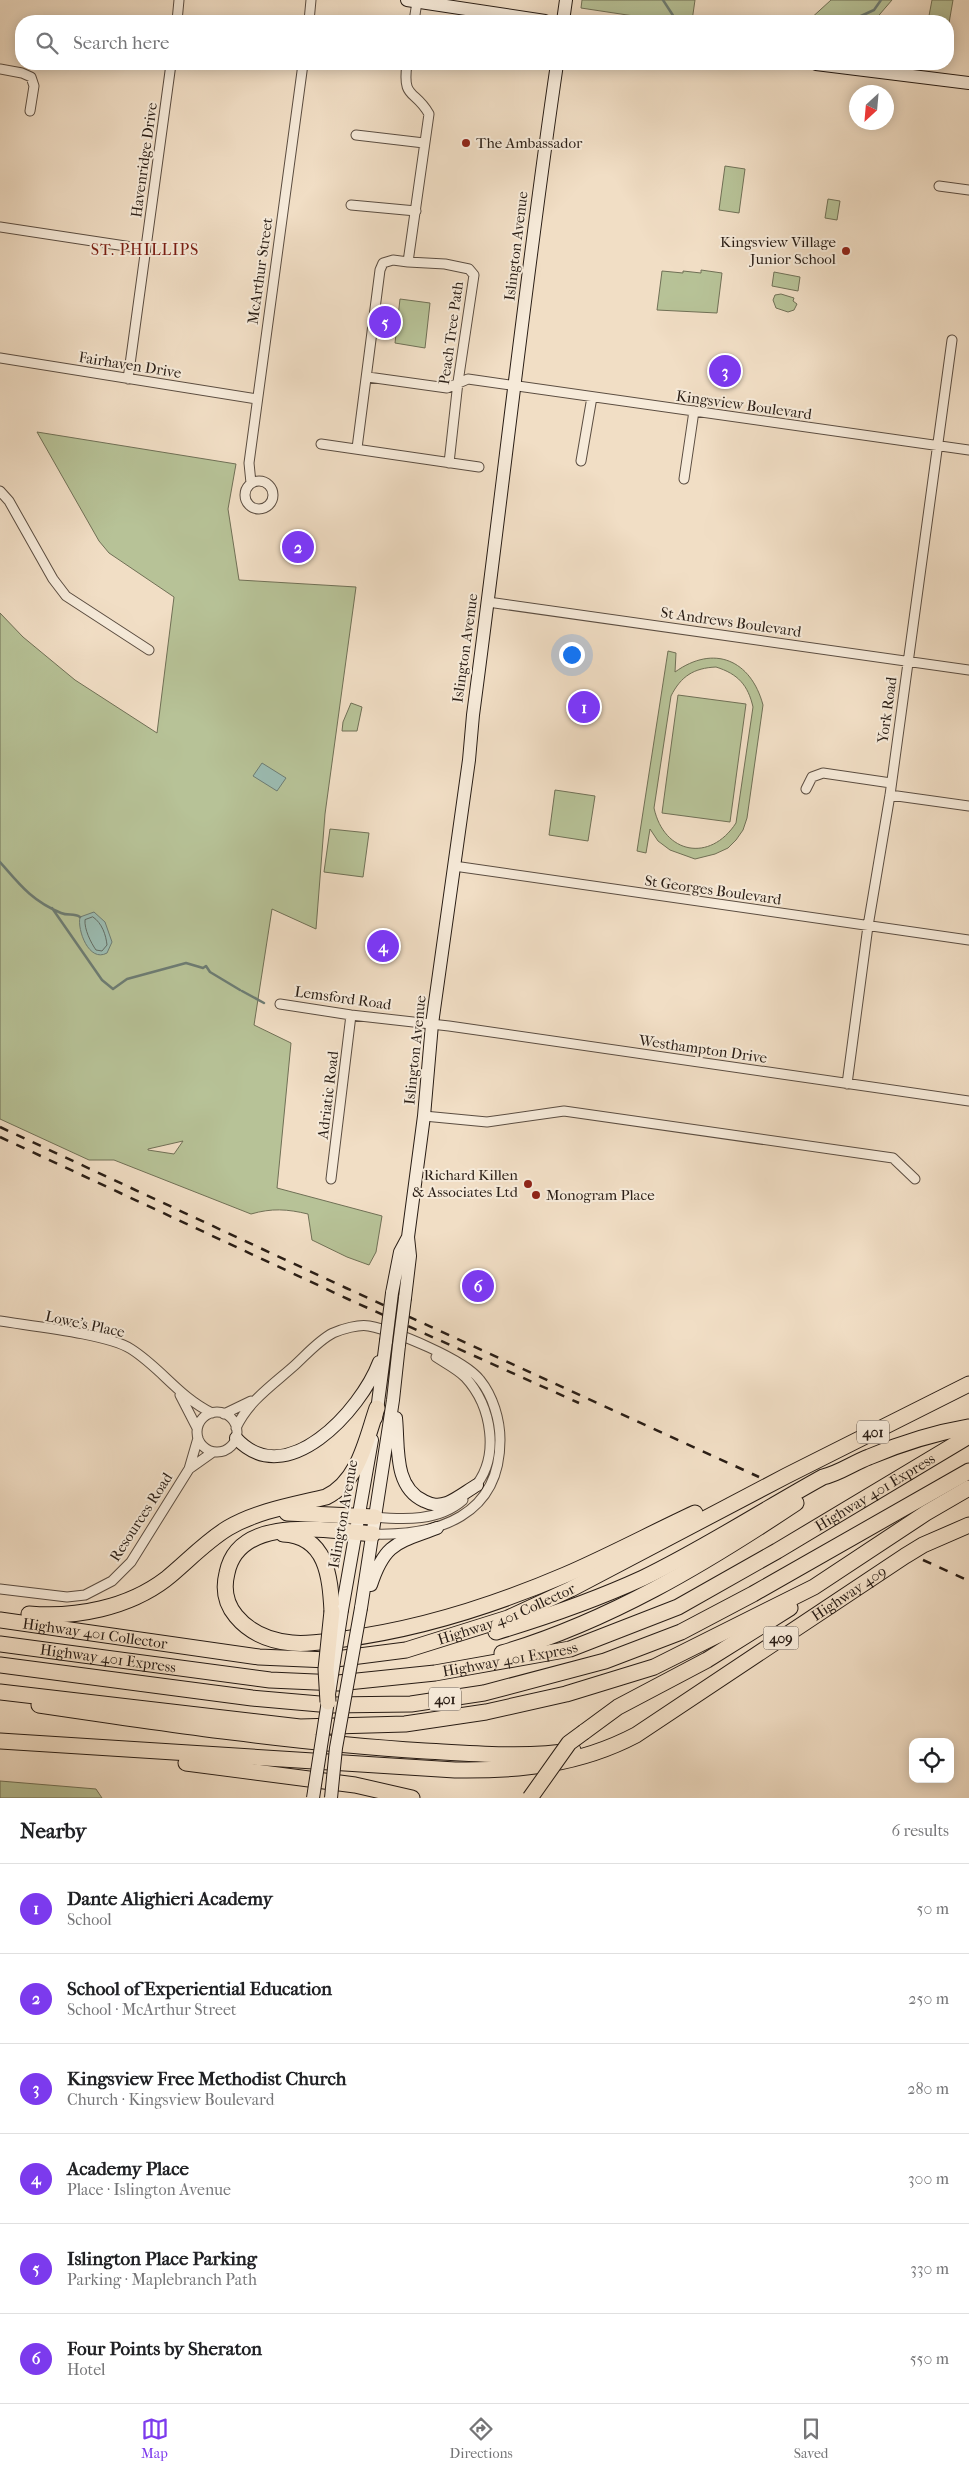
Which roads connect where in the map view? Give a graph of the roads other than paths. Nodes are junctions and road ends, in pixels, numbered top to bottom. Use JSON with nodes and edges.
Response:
{"nodes":[{"id":1,"x":179,"y":0,"type":"edge"},
{"id":2,"x":312,"y":0,"type":"edge"},
{"id":3,"x":566,"y":0,"type":"edge"},
{"id":4,"x":412,"y":1,"type":"edge"},
{"id":5,"x":177,"y":15,"type":"edge"},
{"id":6,"x":309,"y":15,"type":"edge"},
{"id":7,"x":413,"y":15,"type":"edge"},
{"id":8,"x":505,"y":15,"type":"edge"},
{"id":9,"x":564,"y":15,"type":"edge"},
{"id":10,"x":0,"y":69,"type":"edge"},
{"id":11,"x":170,"y":70,"type":"edge"},
{"id":12,"x":302,"y":70,"type":"edge"},
{"id":13,"x":406,"y":70,"type":"edge"},
{"id":14,"x":556,"y":70,"type":"edge"},
{"id":15,"x":864,"y":70,"type":"edge"},
{"id":16,"x":969,"y":83,"type":"edge"},
{"id":17,"x":30,"y":111,"type":"dead end"},
{"id":18,"x":356,"y":135,"type":"dead end"},
{"id":19,"x":424,"y":143,"type":"junction"},
{"id":20,"x":939,"y":186,"type":"dead end"},
{"id":21,"x":969,"y":190,"type":"edge"},
{"id":22,"x":351,"y":205,"type":"dead end"},
{"id":23,"x":416,"y":211,"type":"junction"},
{"id":24,"x":0,"y":227,"type":"edge"},
{"id":25,"x":145,"y":249,"type":"junction"},
{"id":26,"x":408,"y":262,"type":"junction"},
{"id":27,"x":952,"y":340,"type":"dead end"},
{"id":28,"x":0,"y":358,"type":"edge"},
{"id":29,"x":368,"y":377,"type":"junction"},
{"id":30,"x":128,"y":379,"type":"junction"},
{"id":31,"x":458,"y":382,"type":"junction"},
{"id":32,"x":516,"y":388,"type":"junction"},
{"id":33,"x":592,"y":397,"type":"junction"},
{"id":34,"x":257,"y":399,"type":"junction"},
{"id":35,"x":694,"y":411,"type":"junction"},
{"id":36,"x":321,"y":444,"type":"dead end"},
{"id":37,"x":937,"y":445,"type":"junction"},
{"id":38,"x":357,"y":448,"type":"junction"},
{"id":39,"x":969,"y":450,"type":"edge"},
{"id":40,"x":581,"y":461,"type":"dead end"},
{"id":41,"x":450,"y":463,"type":"junction"},
{"id":42,"x":479,"y":467,"type":"dead end"},
{"id":43,"x":684,"y":479,"type":"dead end"},
{"id":44,"x":251,"y":483,"type":"dead end"},
{"id":45,"x":0,"y":491,"type":"edge"},
{"id":46,"x":488,"y":602,"type":"junction"},
{"id":47,"x":149,"y":650,"type":"dead end"},
{"id":48,"x":908,"y":662,"type":"junction"},
{"id":49,"x":969,"y":670,"type":"edge"},
{"id":50,"x":891,"y":783,"type":"junction"},
{"id":51,"x":806,"y":790,"type":"dead end"},
{"id":52,"x":890,"y":795,"type":"junction"},
{"id":53,"x":969,"y":806,"type":"edge"},
{"id":54,"x":454,"y":866,"type":"junction"},
{"id":55,"x":868,"y":926,"type":"junction"},
{"id":56,"x":969,"y":940,"type":"edge"},
{"id":57,"x":280,"y":1004,"type":"dead end"},
{"id":58,"x":352,"y":1015,"type":"junction"},
{"id":59,"x":432,"y":1024,"type":"junction"},
{"id":60,"x":847,"y":1084,"type":"junction"},
{"id":61,"x":969,"y":1101,"type":"edge"},
{"id":62,"x":424,"y":1116,"type":"junction"},
{"id":63,"x":915,"y":1178,"type":"dead end"},
{"id":64,"x":331,"y":1179,"type":"dead end"},
{"id":65,"x":408,"y":1237,"type":"junction"},
{"id":66,"x":0,"y":1321,"type":"edge"},
{"id":67,"x":398,"y":1342,"type":"junction"},
{"id":68,"x":969,"y":1384,"type":"edge"},
{"id":69,"x":177,"y":1391,"type":"junction"},
{"id":70,"x":258,"y":1398,"type":"junction"},
{"id":71,"x":394,"y":1400,"type":"junction"},
{"id":72,"x":377,"y":1408,"type":"junction"},
{"id":73,"x":212,"y":1413,"type":"junction"},
{"id":74,"x":224,"y":1414,"type":"junction"},
{"id":75,"x":969,"y":1427,"type":"edge"},
{"id":76,"x":197,"y":1428,"type":"junction"},
{"id":77,"x":236,"y":1433,"type":"junction"},
{"id":78,"x":969,"y":1436,"type":"edge"},
{"id":79,"x":198,"y":1438,"type":"junction"},
{"id":80,"x":212,"y":1452,"type":"junction"},
{"id":81,"x":188,"y":1469,"type":"junction"},
{"id":82,"x":969,"y":1472,"type":"edge"},
{"id":83,"x":836,"y":1474,"type":"junction"},
{"id":84,"x":477,"y":1485,"type":"junction"},
{"id":85,"x":969,"y":1488,"type":"edge"},
{"id":86,"x":762,"y":1489,"type":"junction"},
{"id":87,"x":253,"y":1517,"type":"junction"},
{"id":88,"x":359,"y":1517,"type":"junction"},
{"id":89,"x":375,"y":1517,"type":"junction"},
{"id":90,"x":969,"y":1526,"type":"edge"},
{"id":91,"x":437,"y":1528,"type":"junction"},
{"id":92,"x":356,"y":1533,"type":"junction"},
{"id":93,"x":373,"y":1534,"type":"junction"},
{"id":94,"x":264,"y":1535,"type":"junction"},
{"id":95,"x":814,"y":1587,"type":"junction"},
{"id":96,"x":0,"y":1589,"type":"edge"},
{"id":97,"x":361,"y":1608,"type":"junction"},
{"id":98,"x":337,"y":1611,"type":"junction"},
{"id":99,"x":0,"y":1612,"type":"edge"},
{"id":100,"x":0,"y":1620,"type":"edge"},
{"id":101,"x":0,"y":1644,"type":"edge"},
{"id":102,"x":406,"y":1650,"type":"junction"},
{"id":103,"x":0,"y":1665,"type":"edge"},
{"id":104,"x":435,"y":1673,"type":"junction"},
{"id":105,"x":0,"y":1692,"type":"edge"},
{"id":106,"x":0,"y":1701,"type":"edge"},
{"id":107,"x":328,"y":1702,"type":"joint"},
{"id":108,"x":657,"y":1720,"type":"junction"},
{"id":109,"x":0,"y":1741,"type":"edge"},
{"id":110,"x":84,"y":1746,"type":"junction"},
{"id":111,"x":0,"y":1750,"type":"edge"},
{"id":112,"x":157,"y":1759,"type":"junction"},
{"id":113,"x":313,"y":1798,"type":"edge"},
{"id":114,"x":331,"y":1798,"type":"edge"},
{"id":115,"x":412,"y":1798,"type":"edge"},
{"id":116,"x":530,"y":1798,"type":"edge"}],
"edges":[{"from":1,"to":5,"type":"street"},
{"from":2,"to":6,"type":"street"},
{"from":3,"to":9,"type":"main road"},
{"from":4,"to":7,"type":"street"},
{"from":4,"to":8,"type":"main road"},
{"from":10,"to":17,"type":"street"},
{"from":11,"to":25,"type":"street","name":"Havenridge Drive"},
{"from":12,"to":34,"type":"street","name":"McArthur Street"},
{"from":13,"to":19,"type":"street"},
{"from":14,"to":32,"type":"main road","name":"Islington Avenue"},
{"from":15,"to":16,"type":"main road"},
{"from":18,"to":19,"type":"street"},
{"from":19,"to":23,"type":"street"},
{"from":20,"to":21,"type":"street"},
{"from":22,"to":23,"type":"street"},
{"from":23,"to":26,"type":"street"},
{"from":24,"to":25,"type":"street"},
{"from":25,"to":30,"type":"street","name":"Havenridge Drive"},
{"from":26,"to":29,"type":"street"},
{"from":26,"to":31,"type":"street","name":"Peach Tree Path"},
{"from":27,"to":37,"type":"street","name":"York Road"},
{"from":28,"to":30,"type":"street","name":"Fairhaven Drive"},
{"from":29,"to":31,"type":"street","name":"Kingsview Boulevard"},
{"from":29,"to":38,"type":"street"},
{"from":30,"to":34,"type":"street","name":"Fairhaven Drive"},
{"from":31,"to":32,"type":"street","name":"Kingsview Boulevard"},
{"from":31,"to":41,"type":"street","name":"Peach Tree Path"},
{"from":32,"to":33,"type":"street","name":"Kingsview Boulevard"},
{"from":32,"to":46,"type":"main road","name":"Islington Avenue"},
{"from":33,"to":35,"type":"street","name":"Kingsview Boulevard"},
{"from":33,"to":40,"type":"street"},
{"from":34,"to":44,"type":"street","name":"McArthur Street"},
{"from":35,"to":37,"type":"street","name":"Kingsview Boulevard"},
{"from":35,"to":43,"type":"street"},
{"from":36,"to":38,"type":"street"},
{"from":37,"to":39,"type":"street","name":"Kingsview Boulevard"},
{"from":37,"to":48,"type":"street","name":"York Road"},
{"from":38,"to":41,"type":"street"},
{"from":41,"to":42,"type":"street"},
{"from":45,"to":47,"type":"street"},
{"from":46,"to":48,"type":"street","name":"St Andrews Boulevard"},
{"from":46,"to":54,"type":"main road","name":"Islington Avenue"},
{"from":48,"to":49,"type":"street","name":"St Andrews Boulevard"},
{"from":48,"to":50,"type":"street","name":"York Road"},
{"from":50,"to":51,"type":"street"},
{"from":50,"to":52,"type":"street","name":"York Road"},
{"from":52,"to":53,"type":"street"},
{"from":52,"to":55,"type":"street","name":"York Road"},
{"from":54,"to":55,"type":"street","name":"St Georges Boulevard"},
{"from":54,"to":59,"type":"main road","name":"Islington Avenue"},
{"from":55,"to":56,"type":"street","name":"St Georges Boulevard"},
{"from":55,"to":60,"type":"street","name":"York Road"},
{"from":57,"to":58,"type":"street","name":"Lemsford Road"},
{"from":58,"to":59,"type":"street","name":"Lemsford Road"},
{"from":58,"to":64,"type":"street","name":"Adriatic Road"},
{"from":59,"to":60,"type":"street","name":"Westhampton Drive"},
{"from":59,"to":62,"type":"main road","name":"Islington Avenue"},
{"from":60,"to":61,"type":"street","name":"Westhampton Drive"},
{"from":62,"to":63,"type":"street"},
{"from":62,"to":65,"type":"main road","name":"Islington Avenue"},
{"from":65,"to":67,"type":"main road","name":"Islington Avenue","bridge":true},
{"from":65,"to":67,"type":"main road","name":"Islington Avenue","bridge":true},
{"from":66,"to":69,"type":"street","name":"Lowe's Place"},
{"from":67,"to":70,"type":"street"},
{"from":67,"to":71,"type":"main road","name":"Islington Avenue"},
{"from":67,"to":72,"type":"main road","name":"Islington Avenue"},
{"from":67,"to":77,"type":"main road"},
{"from":67,"to":84,"type":"street"},
{"from":67,"to":91,"type":"street"},
{"from":68,"to":86,"type":"highway","name":"Highway 401 Collector","number":"401"},
{"from":69,"to":73,"type":"street","name":"Lowe's Place"},
{"from":69,"to":76,"type":"street","name":"Lowe's Place"},
{"from":70,"to":74,"type":"street"},
{"from":70,"to":77,"type":"street"},
{"from":71,"to":84,"type":"main road"},
{"from":71,"to":89,"type":"main road","name":"Islington Avenue"},
{"from":72,"to":87,"type":"highway"},
{"from":72,"to":88,"type":"main road","name":"Islington Avenue"},
{"from":73,"to":74,"type":"street"},
{"from":73,"to":76,"type":"street"},
{"from":74,"to":77,"type":"street"},
{"from":75,"to":83,"type":"highway"},
{"from":76,"to":79,"type":"street"},
{"from":77,"to":80,"type":"street"},
{"from":78,"to":104,"type":"highway","name":"Highway 401 Express","number":"401"},
{"from":79,"to":80,"type":"street"},
{"from":79,"to":81,"type":"street","name":"Resources Road"},
{"from":80,"to":81,"type":"street","name":"Resources Road"},
{"from":81,"to":96,"type":"street","name":"Resources Road"},
{"from":82,"to":103,"type":"highway","name":"Highway 401 Express","number":"401"},
{"from":83,"to":102,"type":"highway"},
{"from":83,"to":104,"type":"highway"},
{"from":84,"to":89,"type":"street"},
{"from":85,"to":95,"type":"highway","number":"401"},
{"from":86,"to":94,"type":"highway"},
{"from":86,"to":102,"type":"highway","name":"Highway 401 Collector","number":"401"},
{"from":87,"to":88,"type":"highway"},
{"from":87,"to":99,"type":"highway"},
{"from":88,"to":89,"type":"highway"},
{"from":88,"to":92,"type":"main road","name":"Islington Avenue"},
{"from":89,"to":93,"type":"main road","name":"Islington Avenue"},
{"from":90,"to":108,"type":"highway","name":"Highway 409","number":"409"},
{"from":91,"to":93,"type":"street"},
{"from":91,"to":97,"type":"main road"},
{"from":92,"to":93,"type":"highway"},
{"from":92,"to":94,"type":"highway"},
{"from":92,"to":98,"type":"main road","name":"Islington Avenue"},
{"from":93,"to":97,"type":"main road","name":"Islington Avenue"},
{"from":94,"to":98,"type":"highway"},
{"from":95,"to":105,"type":"highway","number":"401"},
{"from":95,"to":116,"type":"highway","bridge":true},
{"from":97,"to":114,"type":"main road","name":"Islington Avenue","bridge":true},
{"from":98,"to":107,"type":"highway","bridge":true},
{"from":100,"to":102,"type":"highway","name":"Highway 401 Collector","number":"401"},
{"from":101,"to":104,"type":"highway","name":"Highway 401 Express","number":"401"},
{"from":106,"to":108,"type":"highway"},
{"from":107,"to":113,"type":"main road","bridge":true},
{"from":108,"to":110,"type":"highway"},
{"from":109,"to":110,"type":"highway"},
{"from":110,"to":112,"type":"highway"},
{"from":111,"to":112,"type":"highway"},
{"from":112,"to":115,"type":"highway"}]}
